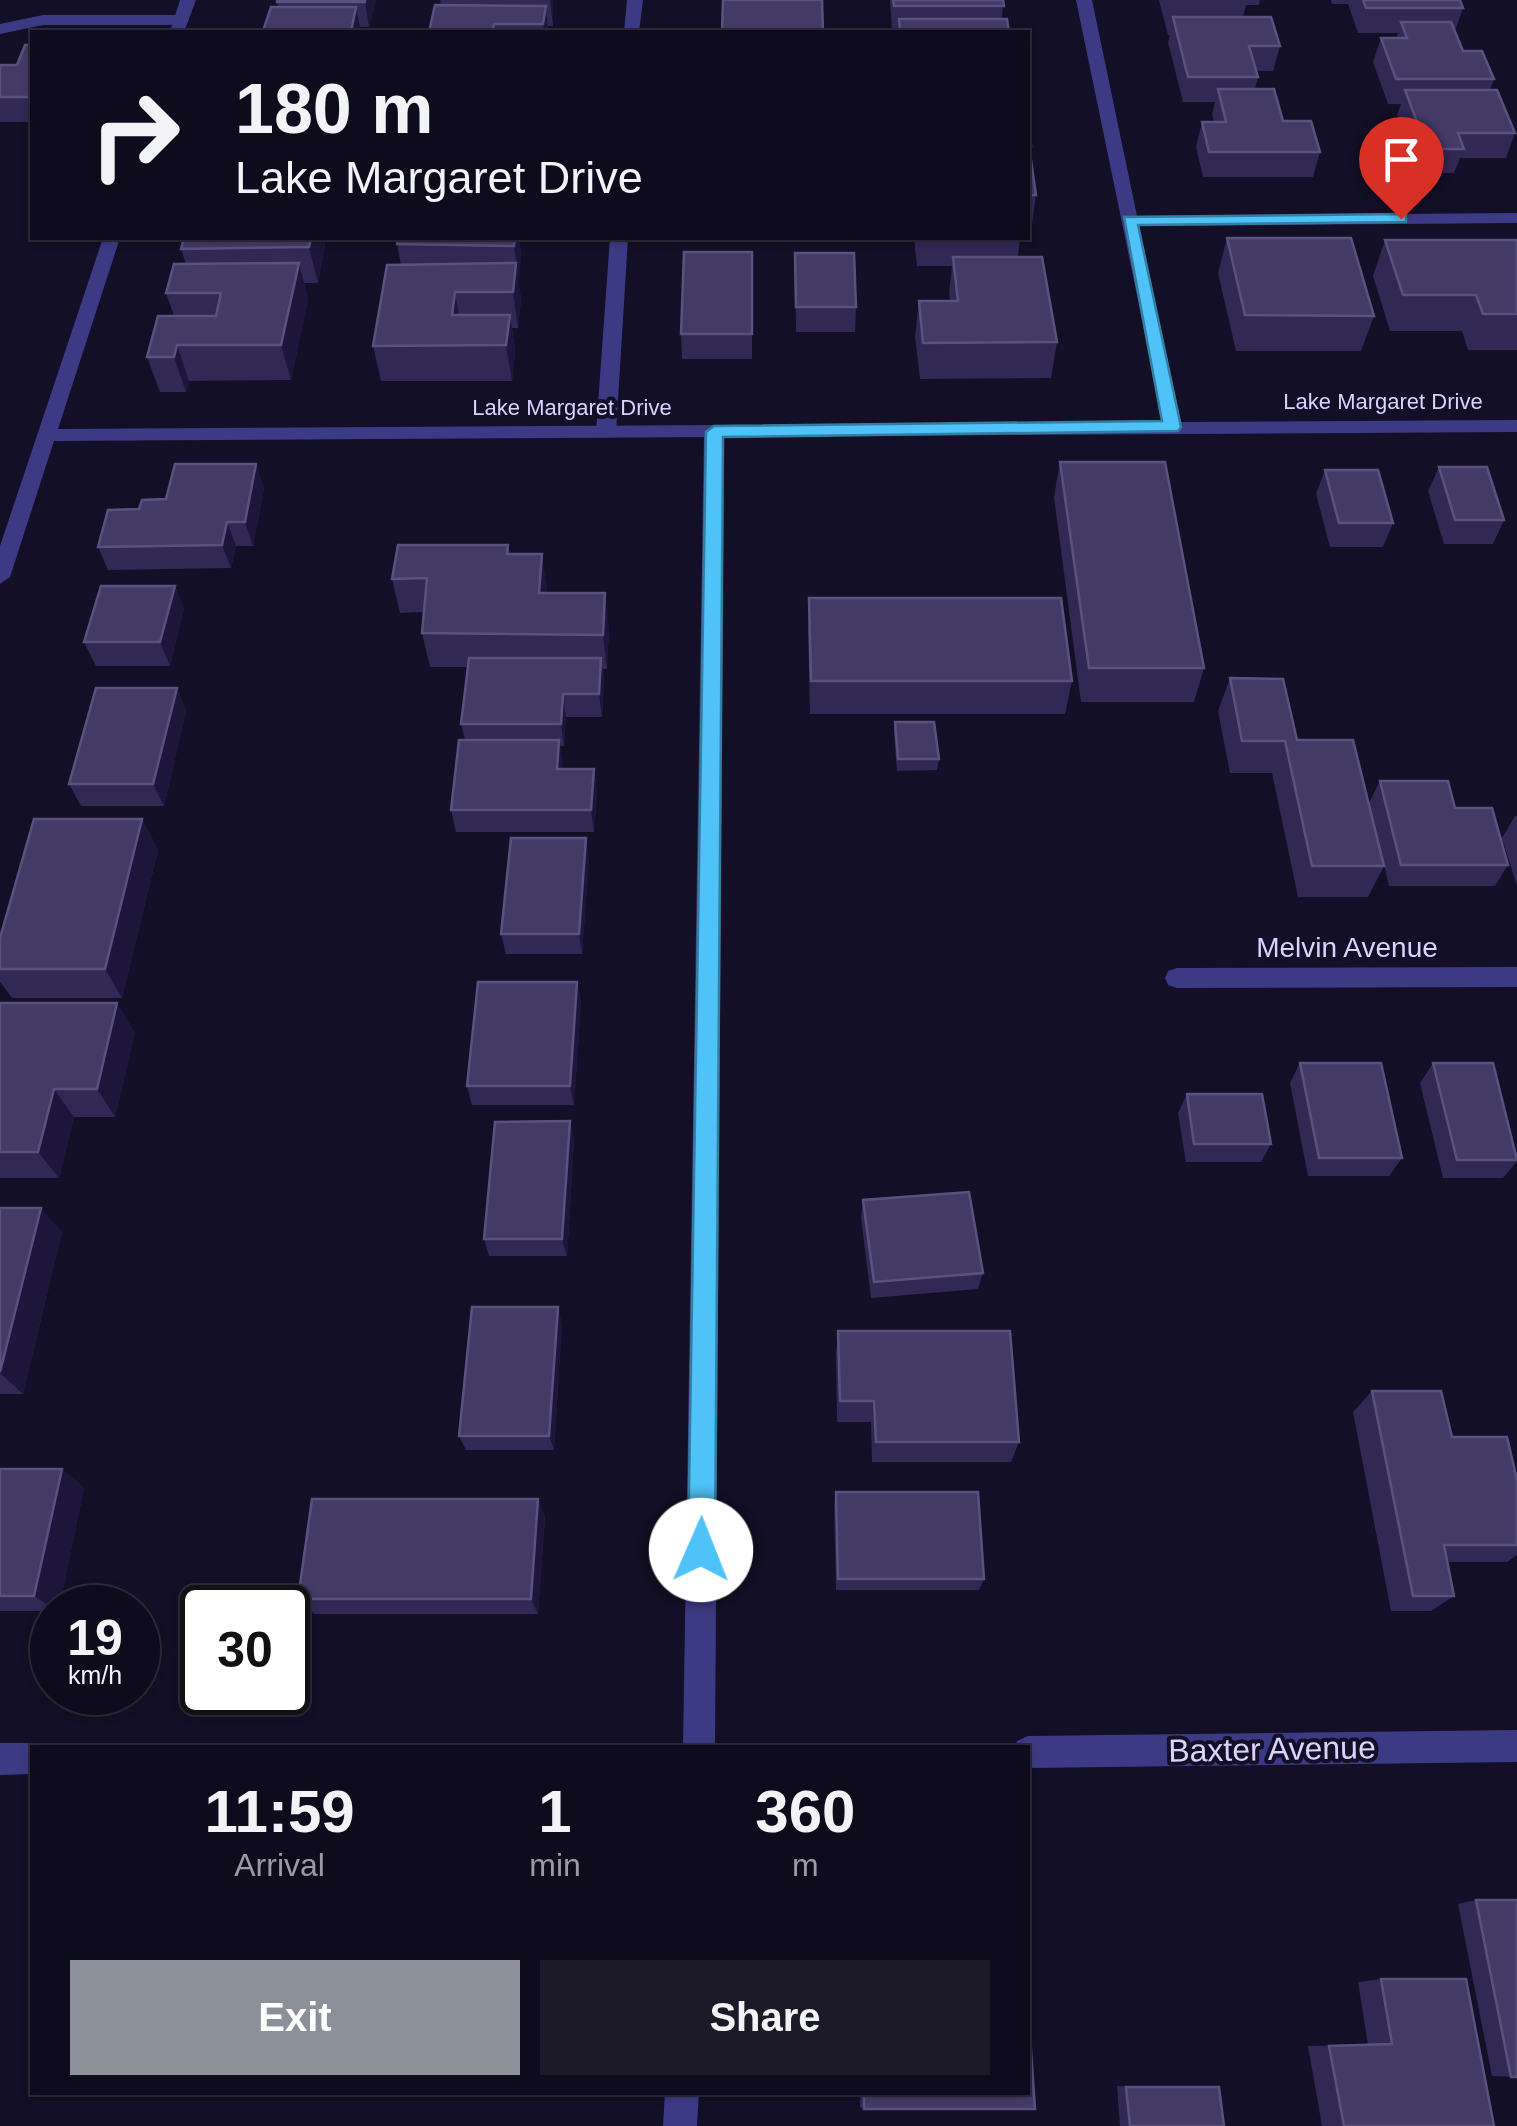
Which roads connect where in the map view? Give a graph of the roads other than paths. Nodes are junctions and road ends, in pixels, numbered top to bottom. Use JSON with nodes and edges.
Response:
{"nodes":[{"id":1,"x":188,"y":0,"type":"edge"},
{"id":2,"x":634,"y":0,"type":"edge"},
{"id":3,"x":1084,"y":0,"type":"edge"},
{"id":4,"x":179,"y":26,"type":"edge"},
{"id":5,"x":0,"y":30,"type":"edge"},
{"id":6,"x":632,"y":30,"type":"edge"},
{"id":7,"x":1517,"y":218,"type":"edge"},
{"id":8,"x":1130,"y":221,"type":"junction"},
{"id":9,"x":110,"y":240,"type":"edge"},
{"id":10,"x":619,"y":240,"type":"edge"},
{"id":11,"x":1517,"y":426,"type":"edge"},
{"id":12,"x":1172,"y":427,"type":"junction"},
{"id":13,"x":606,"y":432,"type":"junction"},
{"id":14,"x":714,"y":432,"type":"junction"},
{"id":15,"x":48,"y":435,"type":"junction"},
{"id":16,"x":6,"y":544,"type":"edge"},
{"id":17,"x":0,"y":577,"type":"edge"},
{"id":18,"x":1517,"y":977,"type":"edge"},
{"id":19,"x":1178,"y":978,"type":"dead end"},
{"id":20,"x":699,"y":1745,"type":"edge"},
{"id":21,"x":1517,"y":1746,"type":"edge"},
{"id":22,"x":1030,"y":1752,"type":"edge"},
{"id":23,"x":0,"y":1759,"type":"edge"},
{"id":24,"x":30,"y":1759,"type":"edge"},
{"id":25,"x":682,"y":2095,"type":"edge"},
{"id":26,"x":680,"y":2126,"type":"edge"}],
"edges":[{"from":1,"to":4,"type":"street"},
{"from":2,"to":6,"type":"street"},
{"from":3,"to":8,"type":"street"},
{"from":4,"to":5,"type":"street"},
{"from":7,"to":8,"type":"street"},
{"from":8,"to":12,"type":"street"},
{"from":9,"to":15,"type":"street"},
{"from":10,"to":13,"type":"street"},
{"from":11,"to":12,"type":"street","name":"Lake Margaret Drive"},
{"from":12,"to":14,"type":"street","name":"Lake Margaret Drive"},
{"from":13,"to":14,"type":"street","name":"Lake Margaret Drive"},
{"from":13,"to":15,"type":"street","name":"Lake Margaret Drive"},
{"from":14,"to":20,"type":"street"},
{"from":15,"to":16,"type":"street"},
{"from":16,"to":17,"type":"street"},
{"from":18,"to":19,"type":"street","name":"Melvin Avenue"},
{"from":21,"to":22,"type":"street","name":"Baxter Avenue"},
{"from":23,"to":24,"type":"street"},
{"from":25,"to":26,"type":"street"}]}
